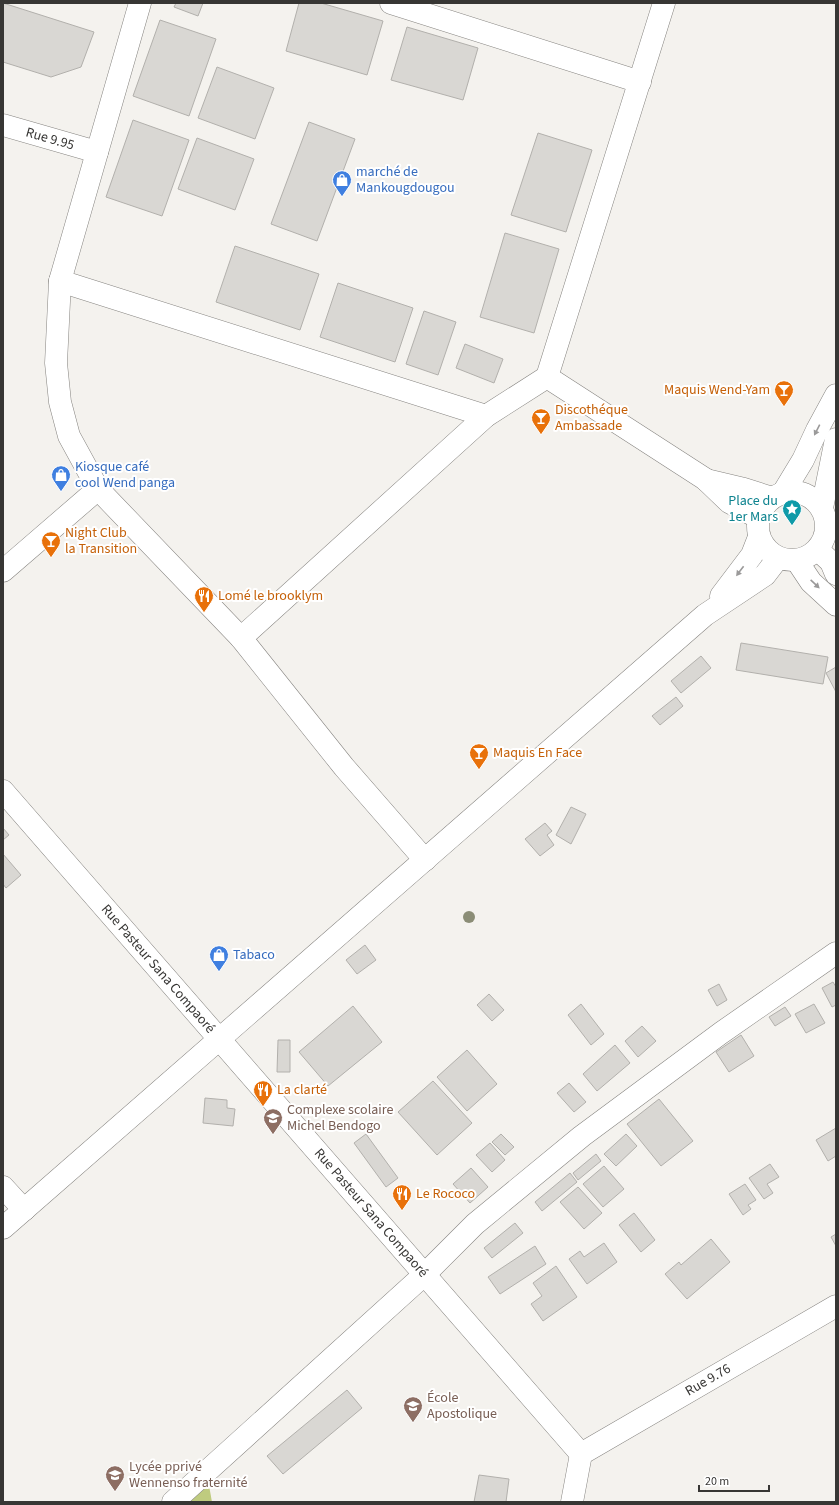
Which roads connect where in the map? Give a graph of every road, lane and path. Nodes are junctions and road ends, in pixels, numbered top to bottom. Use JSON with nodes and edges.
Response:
{"nodes":[{"id":1,"x":140,"y":3,"type":"edge"},
{"id":2,"x":391,"y":3,"type":"edge"},
{"id":3,"x":664,"y":3,"type":"edge"},
{"id":4,"x":640,"y":82,"type":"junction"},
{"id":5,"x":3,"y":125,"type":"edge"},
{"id":6,"x":97,"y":152,"type":"junction"},
{"id":7,"x":60,"y":281,"type":"junction"},
{"id":8,"x":547,"y":376,"type":"junction"},
{"id":9,"x":836,"y":396,"type":"edge"},
{"id":10,"x":486,"y":416,"type":"junction"},
{"id":11,"x":836,"y":440,"type":"edge"},
{"id":12,"x":705,"y":479,"type":"junction"},
{"id":13,"x":98,"y":489,"type":"junction"},
{"id":14,"x":777,"y":495,"type":"junction"},
{"id":15,"x":828,"y":516,"type":"edge"},
{"id":16,"x":759,"y":528,"type":"junction"},
{"id":17,"x":818,"y":550,"type":"junction"},
{"id":18,"x":788,"y":560,"type":"junction"},
{"id":19,"x":3,"y":571,"type":"edge"},
{"id":20,"x":836,"y":574,"type":"edge"},
{"id":21,"x":836,"y":605,"type":"edge"},
{"id":22,"x":705,"y":616,"type":"junction"},
{"id":23,"x":241,"y":638,"type":"junction"},
{"id":24,"x":3,"y":791,"type":"edge"},
{"id":25,"x":425,"y":860,"type":"junction"},
{"id":26,"x":836,"y":953,"type":"edge"},
{"id":27,"x":220,"y":1039,"type":"junction"},
{"id":28,"x":3,"y":1187,"type":"edge"},
{"id":29,"x":24,"y":1210,"type":"junction"},
{"id":30,"x":3,"y":1228,"type":"edge"},
{"id":31,"x":425,"y":1274,"type":"junction"},
{"id":32,"x":836,"y":1306,"type":"edge"},
{"id":33,"x":581,"y":1454,"type":"junction"},
{"id":34,"x":173,"y":1502,"type":"edge"},
{"id":35,"x":572,"y":1502,"type":"edge"}],
"edges":[{"from":1,"to":6,"type":"street"},
{"from":2,"to":4,"type":"street"},
{"from":3,"to":4,"type":"street"},
{"from":4,"to":8,"type":"street"},
{"from":5,"to":6,"type":"street","name":"Rue 9.95"},
{"from":6,"to":7,"type":"street"},
{"from":7,"to":10,"type":"street"},
{"from":7,"to":13,"type":"street"},
{"from":8,"to":10,"type":"street"},
{"from":8,"to":12,"type":"street"},
{"from":9,"to":14,"type":"street","one_way":true},
{"from":10,"to":23,"type":"street"},
{"from":11,"to":15,"type":"street"},
{"from":12,"to":14,"type":"street"},
{"from":12,"to":16,"type":"street"},
{"from":13,"to":19,"type":"street"},
{"from":13,"to":23,"type":"street"},
{"from":14,"to":15,"type":"street"},
{"from":14,"to":16,"type":"street"},
{"from":15,"to":17,"type":"street"},
{"from":16,"to":18,"type":"street"},
{"from":16,"to":22,"type":"street","one_way":true},
{"from":17,"to":18,"type":"street"},
{"from":17,"to":20,"type":"street"},
{"from":18,"to":21,"type":"street","one_way":true},
{"from":18,"to":22,"type":"street"},
{"from":22,"to":25,"type":"street"},
{"from":23,"to":25,"type":"street"},
{"from":24,"to":27,"type":"street","name":"Rue Pasteur Sana Compaoré"},
{"from":25,"to":27,"type":"street"},
{"from":26,"to":31,"type":"street"},
{"from":27,"to":29,"type":"street"},
{"from":27,"to":31,"type":"street","name":"Rue Pasteur Sana Compaoré"},
{"from":28,"to":29,"type":"street"},
{"from":29,"to":30,"type":"street"},
{"from":31,"to":33,"type":"street","name":"Rue Pasteur Sana Compaoré"},
{"from":31,"to":34,"type":"street"},
{"from":32,"to":33,"type":"street","name":"Rue 9.76"},
{"from":33,"to":35,"type":"street"}]}
